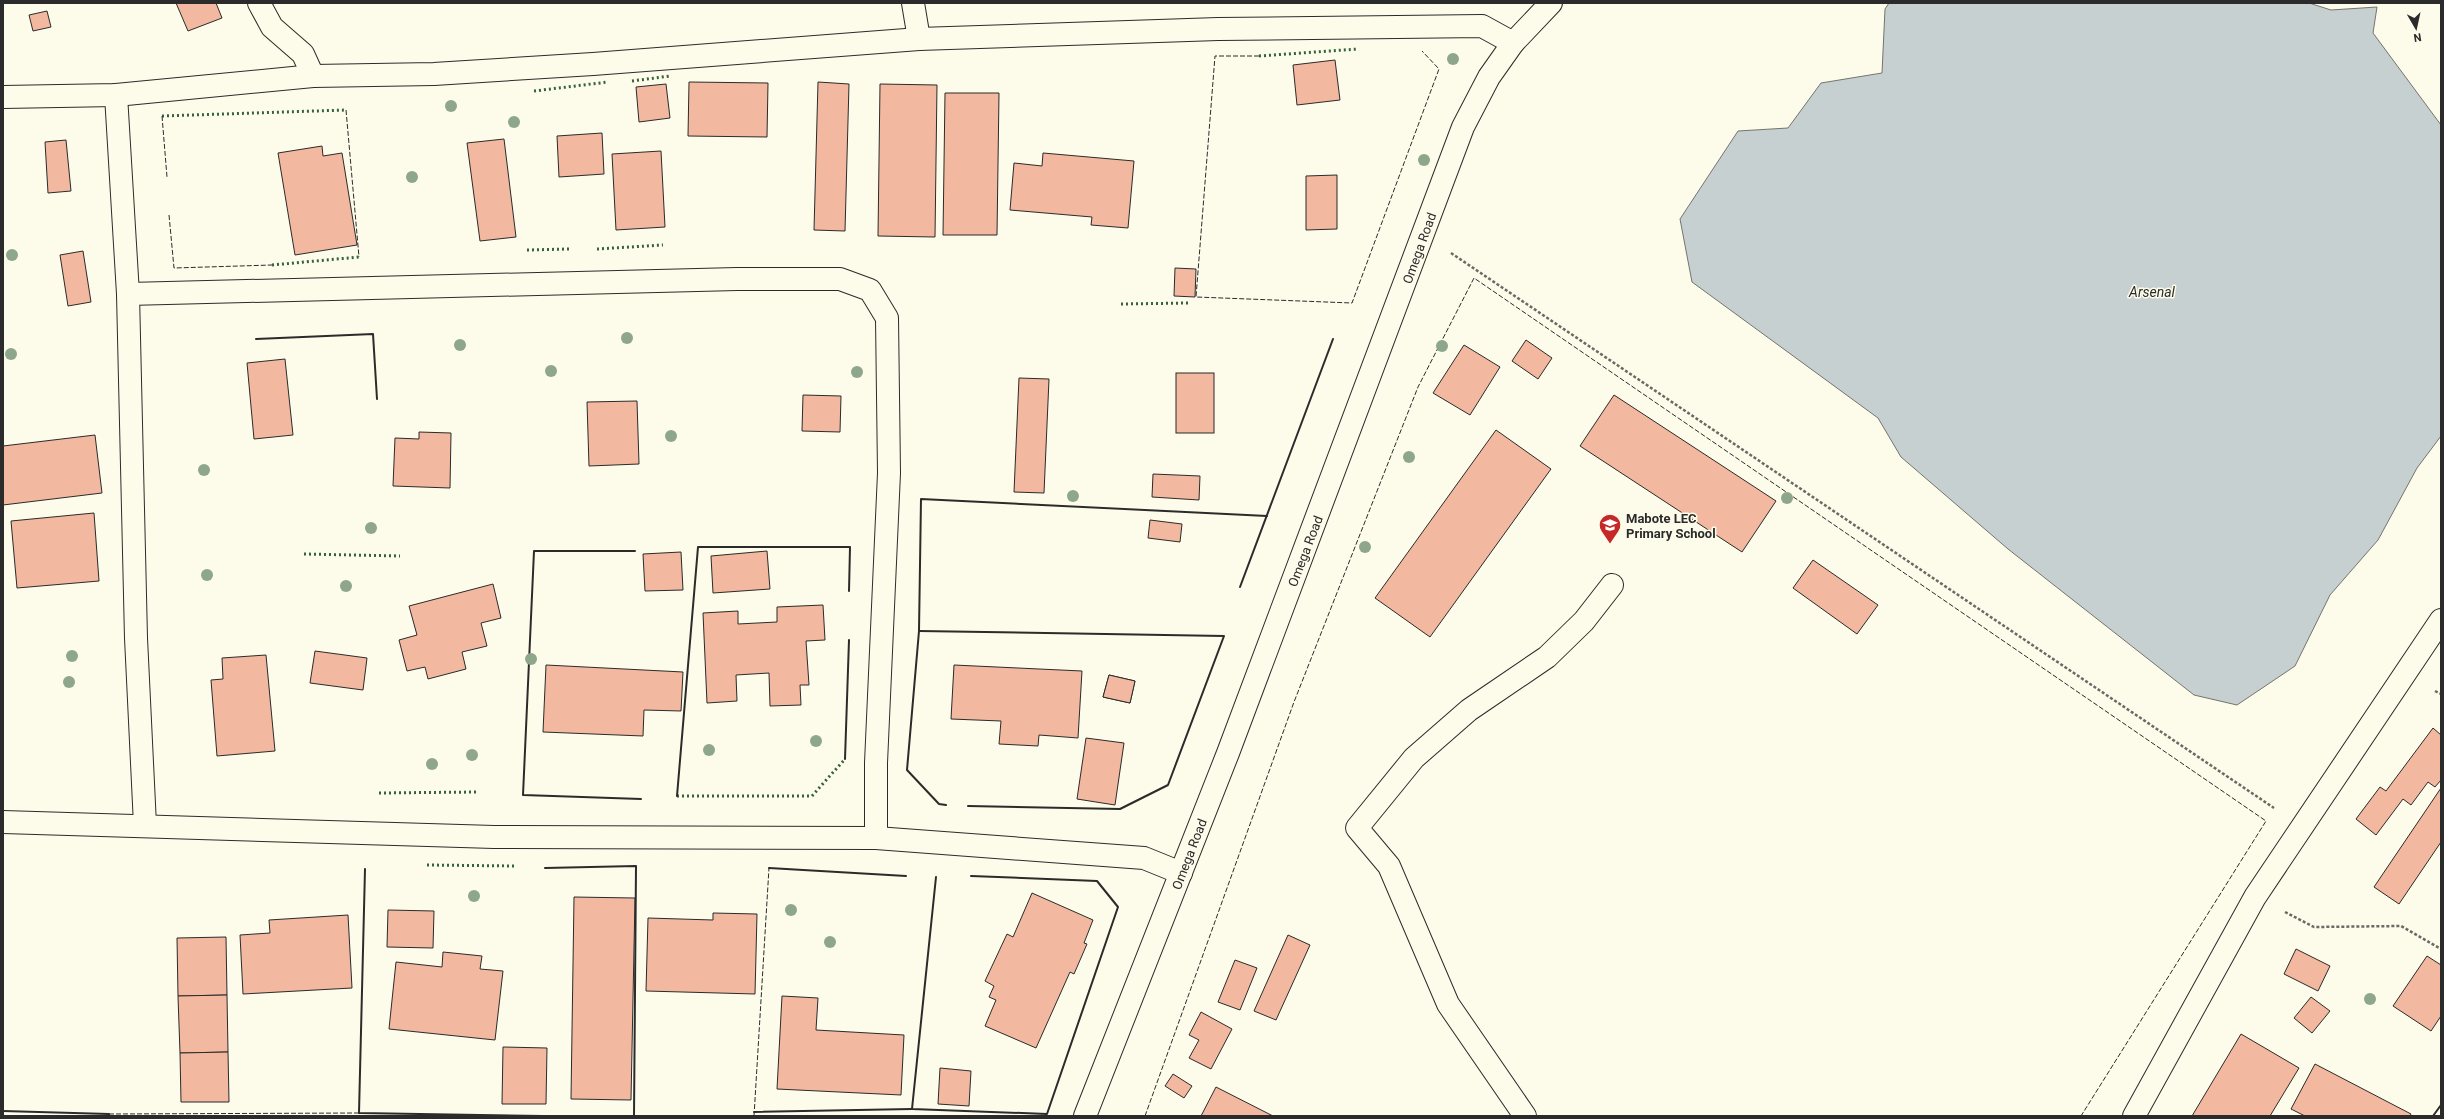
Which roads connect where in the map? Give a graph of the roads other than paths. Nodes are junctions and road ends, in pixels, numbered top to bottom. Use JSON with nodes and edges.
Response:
{"nodes":[{"id":1,"x":259,"y":3,"type":"edge"},
{"id":2,"x":914,"y":3,"type":"edge"},
{"id":3,"x":1551,"y":3,"type":"edge"},
{"id":4,"x":919,"y":39,"type":"junction"},
{"id":5,"x":1514,"y":43,"type":"junction"},
{"id":6,"x":313,"y":76,"type":"junction"},
{"id":7,"x":116,"y":95,"type":"junction"},
{"id":8,"x":3,"y":97,"type":"edge"},
{"id":9,"x":128,"y":294,"type":"junction"},
{"id":10,"x":1612,"y":585,"type":"dead end"},
{"id":11,"x":2441,"y":620,"type":"edge"},
{"id":12,"x":3,"y":822,"type":"edge"},
{"id":13,"x":146,"y":826,"type":"junction"},
{"id":14,"x":876,"y":838,"type":"junction"},
{"id":15,"x":1181,"y":873,"type":"junction"},
{"id":16,"x":1085,"y":1116,"type":"edge"},
{"id":17,"x":1525,"y":1116,"type":"edge"},
{"id":18,"x":2134,"y":1116,"type":"edge"}],
"edges":[{"from":1,"to":6,"type":"street"},
{"from":2,"to":4,"type":"street"},
{"from":3,"to":5,"type":"street","name":"Omega Road"},
{"from":4,"to":5,"type":"street"},
{"from":4,"to":6,"type":"street"},
{"from":5,"to":15,"type":"street","name":"Omega Road"},
{"from":6,"to":7,"type":"street"},
{"from":7,"to":8,"type":"street"},
{"from":7,"to":9,"type":"street"},
{"from":9,"to":13,"type":"street"},
{"from":9,"to":14,"type":"street"},
{"from":10,"to":17,"type":"street"},
{"from":11,"to":18,"type":"street"},
{"from":12,"to":13,"type":"street"},
{"from":13,"to":14,"type":"street"},
{"from":14,"to":15,"type":"street"},
{"from":15,"to":16,"type":"street","name":"Omega Road"}]}
